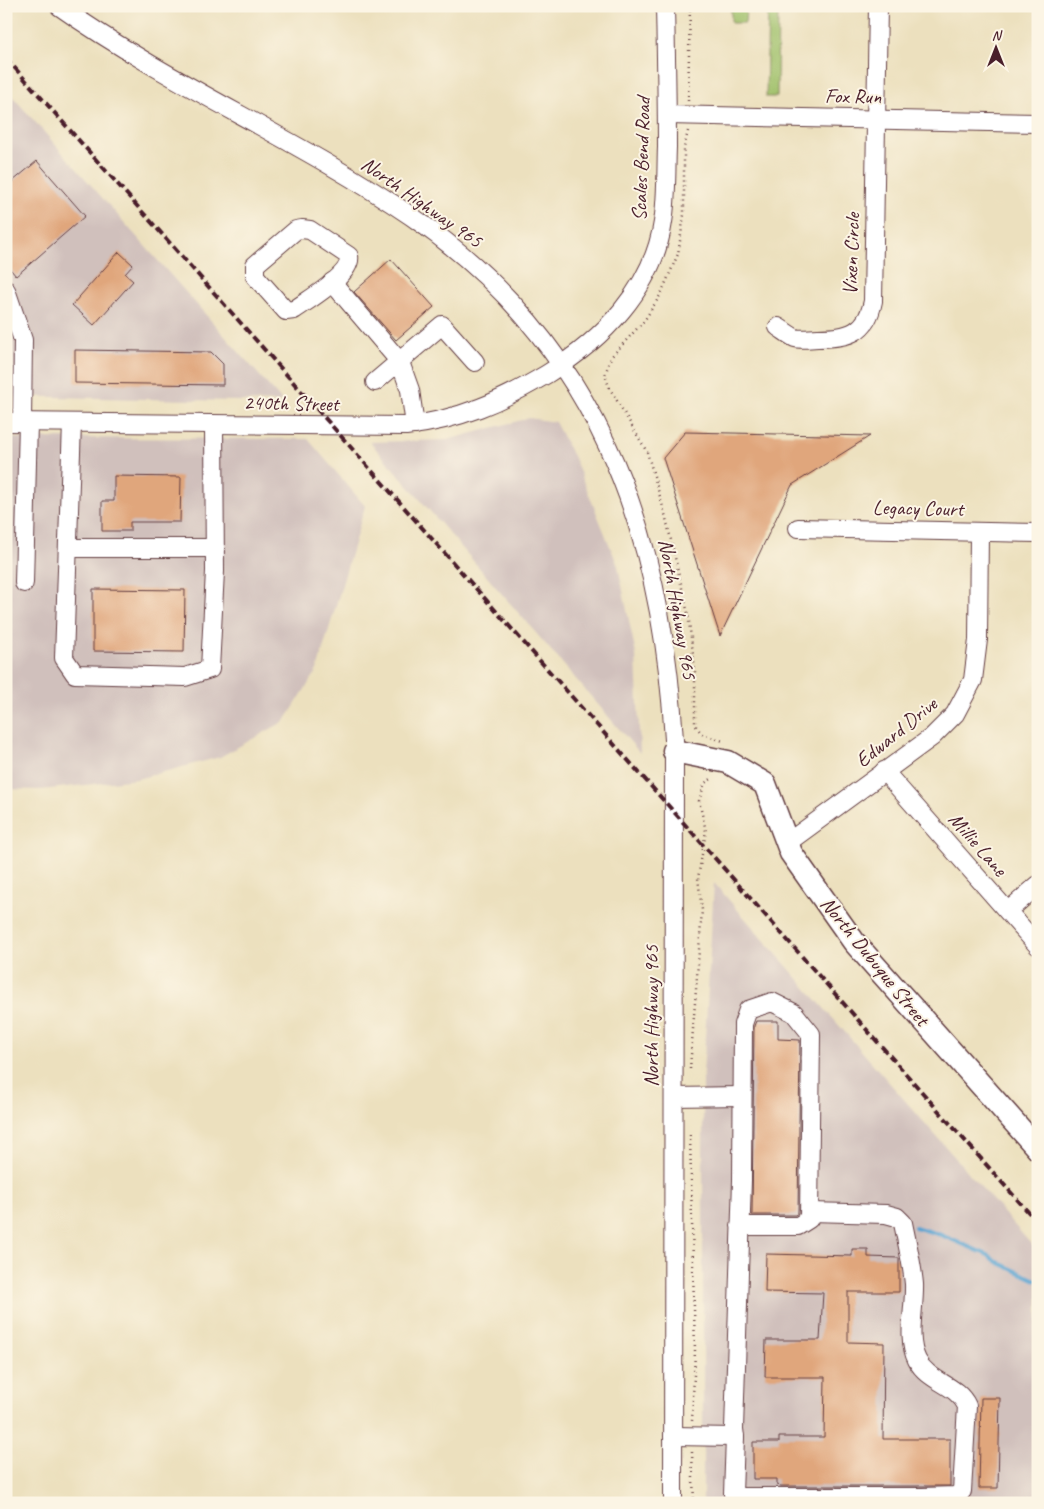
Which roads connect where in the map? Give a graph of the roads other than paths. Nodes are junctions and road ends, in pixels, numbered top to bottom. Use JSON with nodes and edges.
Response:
{"nodes":[{"id":1,"x":59,"y":6,"type":"edge"},
{"id":2,"x":665,"y":6,"type":"edge"},
{"id":3,"x":878,"y":6,"type":"edge"},
{"id":4,"x":667,"y":115,"type":"junction"},
{"id":5,"x":877,"y":119,"type":"junction"},
{"id":6,"x":1038,"y":123,"type":"edge"},
{"id":7,"x":332,"y":282,"type":"junction"},
{"id":8,"x":6,"y":290,"type":"edge"},
{"id":9,"x":778,"y":327,"type":"dead end"},
{"id":10,"x":6,"y":332,"type":"edge"},
{"id":11,"x":23,"y":340,"type":"junction"},
{"id":12,"x":400,"y":362,"type":"junction"},
{"id":13,"x":475,"y":362,"type":"dead end"},
{"id":14,"x":561,"y":365,"type":"junction"},
{"id":15,"x":375,"y":382,"type":"dead end"},
{"id":16,"x":19,"y":422,"type":"edge"},
{"id":17,"x":72,"y":423,"type":"junction"},
{"id":18,"x":214,"y":424,"type":"junction"},
{"id":19,"x":415,"y":425,"type":"junction"},
{"id":20,"x":798,"y":528,"type":"dead end"},
{"id":21,"x":979,"y":532,"type":"junction"},
{"id":22,"x":1038,"y":533,"type":"edge"},
{"id":23,"x":69,"y":548,"type":"junction"},
{"id":24,"x":215,"y":548,"type":"junction"},
{"id":25,"x":24,"y":583,"type":"dead end"},
{"id":26,"x":674,"y":751,"type":"junction"},
{"id":27,"x":884,"y":771,"type":"junction"},
{"id":28,"x":787,"y":843,"type":"junction"},
{"id":29,"x":1038,"y":885,"type":"edge"},
{"id":30,"x":1008,"y":911,"type":"junction"},
{"id":31,"x":1038,"y":946,"type":"edge"},
{"id":32,"x":742,"y":1096,"type":"junction"},
{"id":33,"x":682,"y":1097,"type":"junction"},
{"id":34,"x":1035,"y":1141,"type":"edge"},
{"id":35,"x":810,"y":1212,"type":"junction"},
{"id":36,"x":740,"y":1226,"type":"junction"},
{"id":37,"x":673,"y":1436,"type":"junction"},
{"id":38,"x":735,"y":1437,"type":"junction"},
{"id":39,"x":673,"y":1503,"type":"edge"}],
"edges":[{"from":1,"to":14,"type":"street","name":"North Highway 965"},
{"from":2,"to":4,"type":"street","name":"Scales Bend Road"},
{"from":3,"to":5,"type":"street","name":"Vixen Circle"},
{"from":4,"to":5,"type":"street","name":"Fox Run"},
{"from":4,"to":14,"type":"street","name":"Scales Bend Road"},
{"from":5,"to":6,"type":"street","name":"Fox Run"},
{"from":5,"to":9,"type":"street","name":"Vixen Circle"},
{"from":7,"to":7,"type":"street"},
{"from":7,"to":12,"type":"street"},
{"from":8,"to":11,"type":"street"},
{"from":10,"to":11,"type":"street"},
{"from":11,"to":16,"type":"street"},
{"from":12,"to":13,"type":"street"},
{"from":12,"to":15,"type":"street"},
{"from":12,"to":19,"type":"street"},
{"from":14,"to":19,"type":"street","name":"240th Street"},
{"from":14,"to":26,"type":"street","name":"North Highway 965"},
{"from":16,"to":17,"type":"street","name":"240th Street"},
{"from":16,"to":25,"type":"street"},
{"from":17,"to":18,"type":"street","name":"240th Street"},
{"from":17,"to":23,"type":"street"},
{"from":18,"to":19,"type":"street","name":"240th Street"},
{"from":18,"to":24,"type":"street"},
{"from":20,"to":21,"type":"street","name":"Legacy Court"},
{"from":21,"to":22,"type":"street","name":"Legacy Court"},
{"from":21,"to":27,"type":"street","name":"Edward Drive"},
{"from":23,"to":24,"type":"street"},
{"from":23,"to":24,"type":"street"},
{"from":26,"to":28,"type":"main road","name":"North Dubuque Street"},
{"from":26,"to":33,"type":"street","name":"North Highway 965"},
{"from":27,"to":28,"type":"street","name":"Edward Drive"},
{"from":27,"to":30,"type":"street","name":"Millie Lane"},
{"from":28,"to":34,"type":"main road","name":"North Dubuque Street"},
{"from":29,"to":30,"type":"street"},
{"from":30,"to":31,"type":"street","name":"Millie Lane"},
{"from":32,"to":33,"type":"street"},
{"from":32,"to":35,"type":"street"},
{"from":32,"to":36,"type":"street"},
{"from":33,"to":37,"type":"street","name":"North Highway 965"},
{"from":35,"to":36,"type":"street"},
{"from":35,"to":38,"type":"street"},
{"from":36,"to":38,"type":"street"},
{"from":37,"to":38,"type":"street"},
{"from":37,"to":39,"type":"street","name":"North Highway 965"}]}
